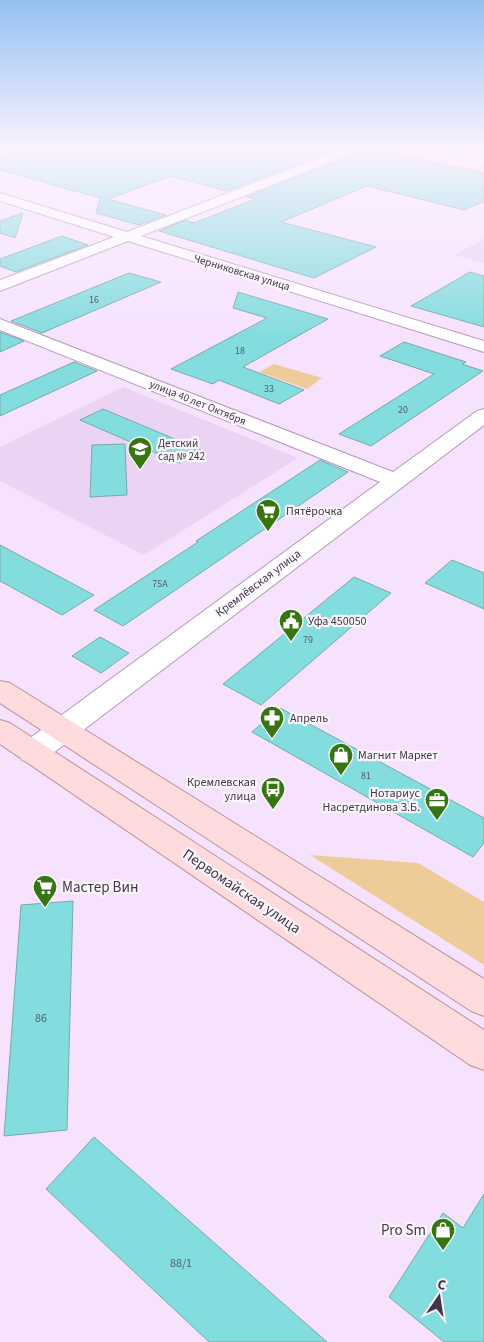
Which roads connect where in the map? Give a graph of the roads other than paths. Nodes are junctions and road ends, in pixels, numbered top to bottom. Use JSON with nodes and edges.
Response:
{"nodes":[{"id":1,"x":47,"y":212,"type":"edge"},
{"id":2,"x":189,"y":212,"type":"edge"},
{"id":3,"x":125,"y":236,"type":"junction"},
{"id":4,"x":0,"y":286,"type":"edge"},
{"id":5,"x":0,"y":324,"type":"edge"},
{"id":6,"x":484,"y":346,"type":"edge"},
{"id":7,"x":484,"y":415,"type":"edge"},
{"id":8,"x":396,"y":481,"type":"junction"},
{"id":9,"x":0,"y":690,"type":"edge"},
{"id":10,"x":0,"y":730,"type":"edge"},
{"id":11,"x":63,"y":730,"type":"junction"},
{"id":12,"x":33,"y":752,"type":"junction"},
{"id":13,"x":484,"y":999,"type":"edge"},
{"id":14,"x":484,"y":1052,"type":"edge"}],
"edges":[{"from":1,"to":3,"type":"street","name":"Черниковская улица"},
{"from":2,"to":3,"type":"street"},
{"from":3,"to":4,"type":"street"},
{"from":3,"to":6,"type":"street","name":"Черниковская улица"},
{"from":5,"to":8,"type":"street","name":"улица 40 лет Октября"},
{"from":7,"to":8,"type":"street","name":"Кремлёвская улица"},
{"from":8,"to":11,"type":"street","name":"Кремлёвская улица"},
{"from":9,"to":11,"type":"main road"},
{"from":10,"to":12,"type":"main road","name":"Первомайская улица"},
{"from":11,"to":12,"type":"street","name":"Кремлёвская улица"},
{"from":11,"to":13,"type":"main road"},
{"from":12,"to":14,"type":"main road","name":"Первомайская улица"}]}
